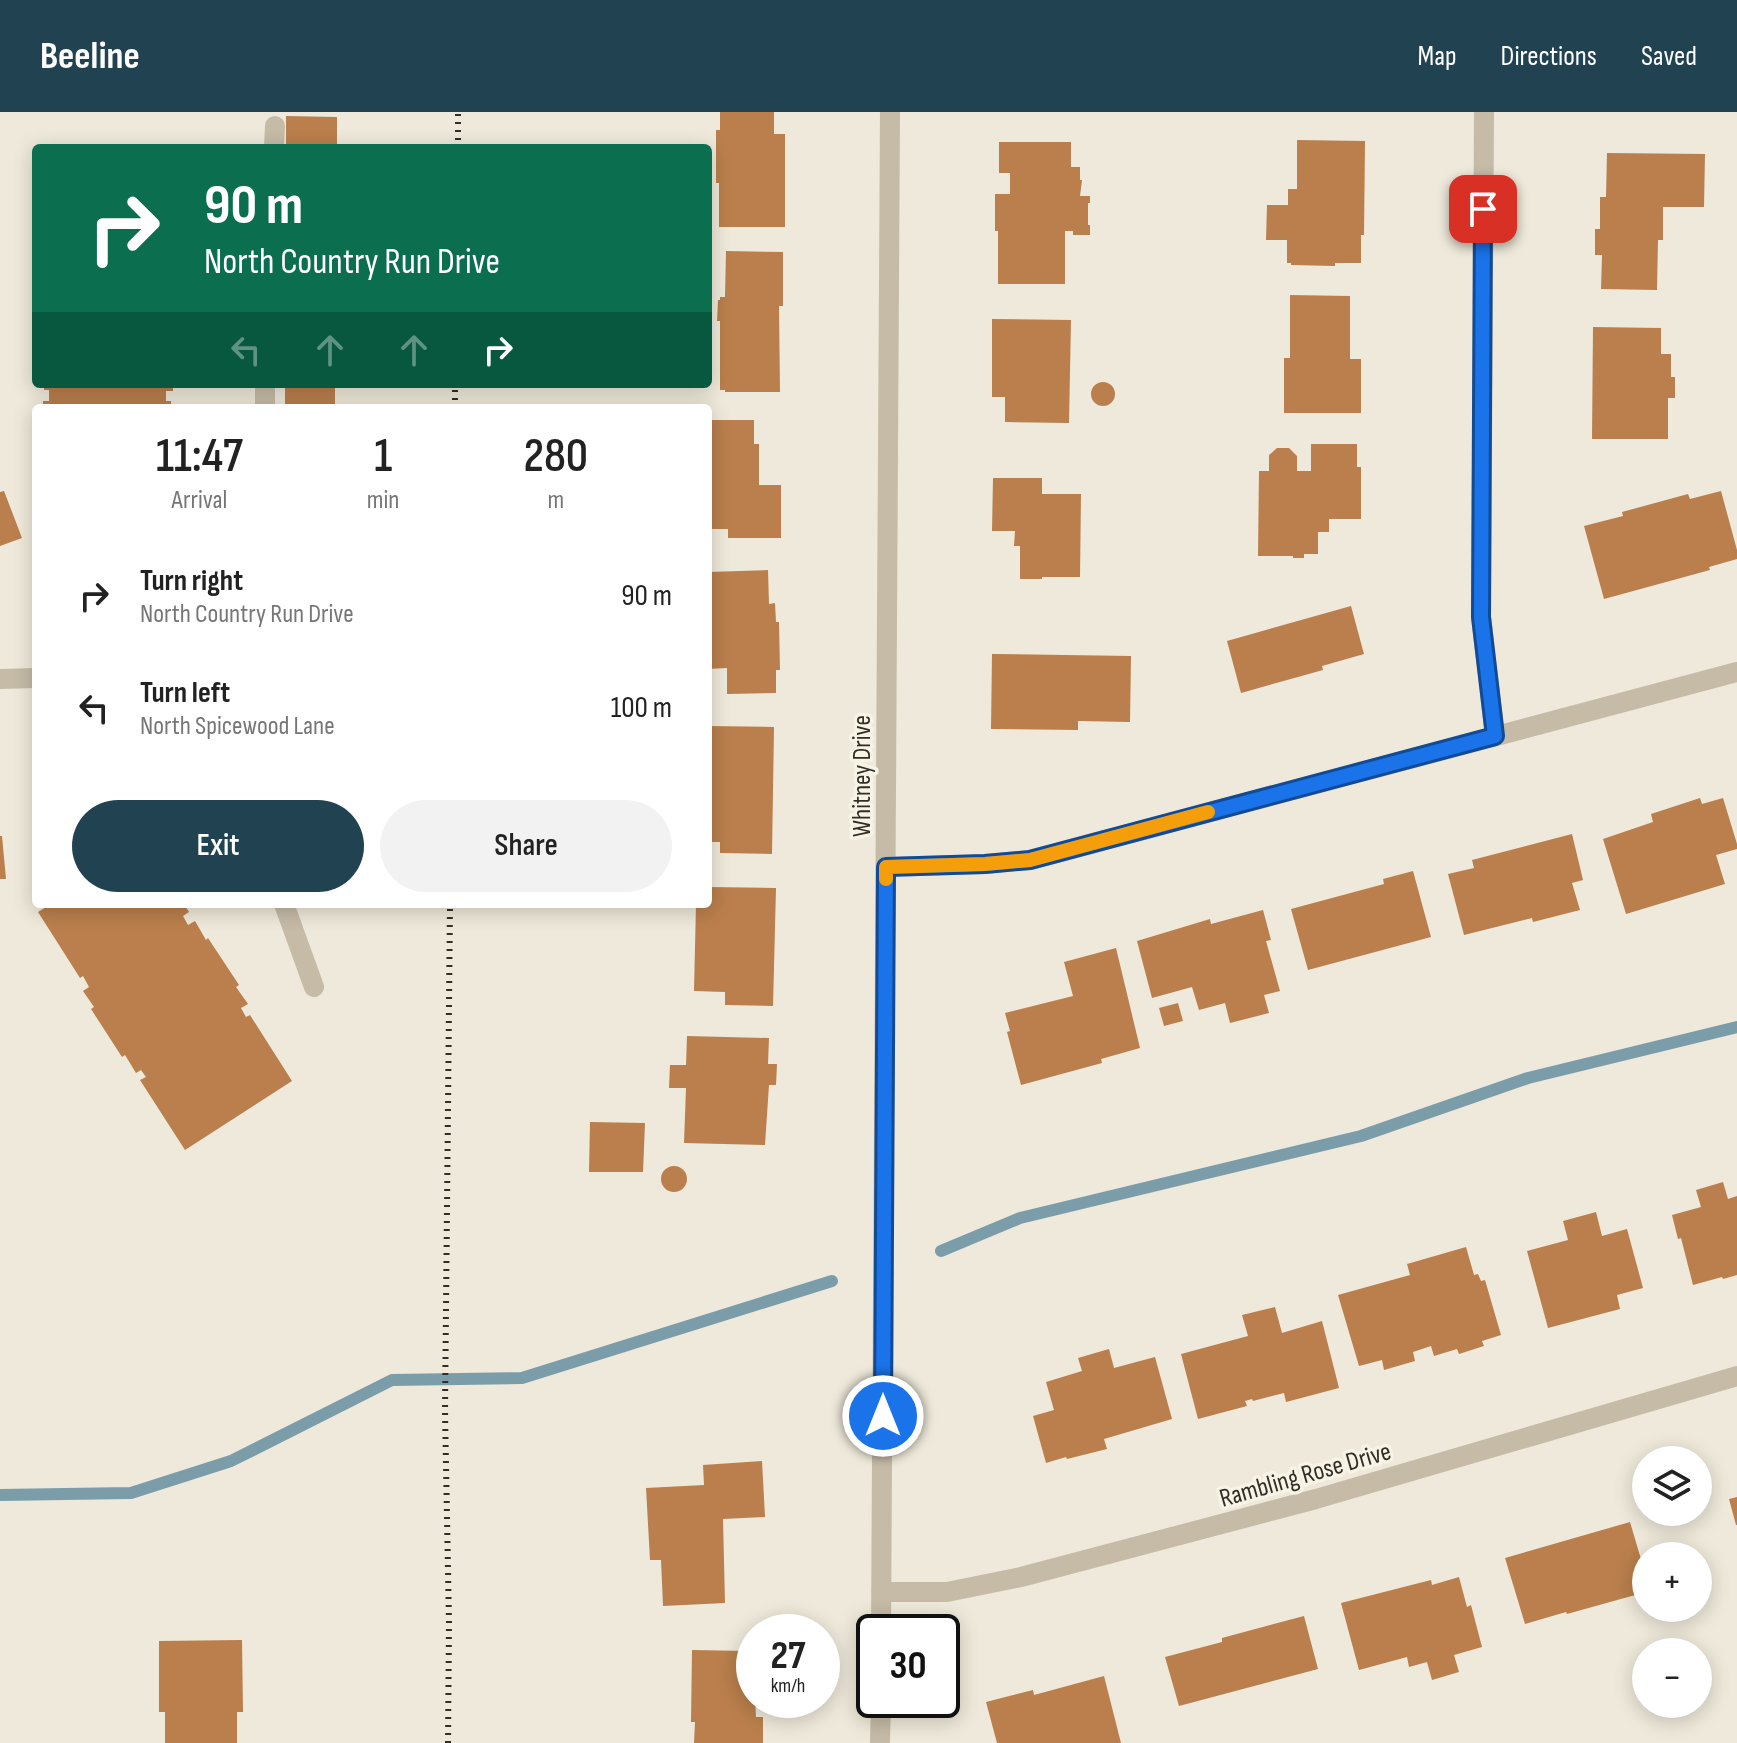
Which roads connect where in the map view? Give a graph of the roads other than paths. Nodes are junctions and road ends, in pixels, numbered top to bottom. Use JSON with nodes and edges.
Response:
{"nodes":[{"id":1,"x":890,"y":112,"type":"edge"},
{"id":2,"x":1484,"y":112,"type":"edge"},
{"id":3,"x":275,"y":126,"type":"dead end"},
{"id":4,"x":274,"y":144,"type":"edge"},
{"id":5,"x":1737,"y":672,"type":"edge"},
{"id":6,"x":32,"y":678,"type":"edge"},
{"id":7,"x":0,"y":679,"type":"edge"},
{"id":8,"x":1495,"y":736,"type":"junction"},
{"id":9,"x":886,"y":867,"type":"junction"},
{"id":10,"x":285,"y":908,"type":"edge"},
{"id":11,"x":314,"y":987,"type":"dead end"},
{"id":12,"x":1737,"y":1376,"type":"edge"},
{"id":13,"x":881,"y":1592,"type":"junction"},
{"id":14,"x":881,"y":1614,"type":"edge"},
{"id":15,"x":881,"y":1718,"type":"edge"},
{"id":16,"x":880,"y":1743,"type":"edge"}],
"edges":[{"from":1,"to":9,"type":"street","name":"Whitney Drive"},
{"from":2,"to":8,"type":"street"},
{"from":3,"to":4,"type":"street"},
{"from":5,"to":8,"type":"street"},
{"from":6,"to":7,"type":"street"},
{"from":8,"to":9,"type":"street"},
{"from":9,"to":13,"type":"street","name":"Whitney Drive"},
{"from":10,"to":11,"type":"street"},
{"from":12,"to":13,"type":"street","name":"Rambling Rose Drive"},
{"from":13,"to":14,"type":"street","name":"Whitney Drive"},
{"from":15,"to":16,"type":"street"}]}
